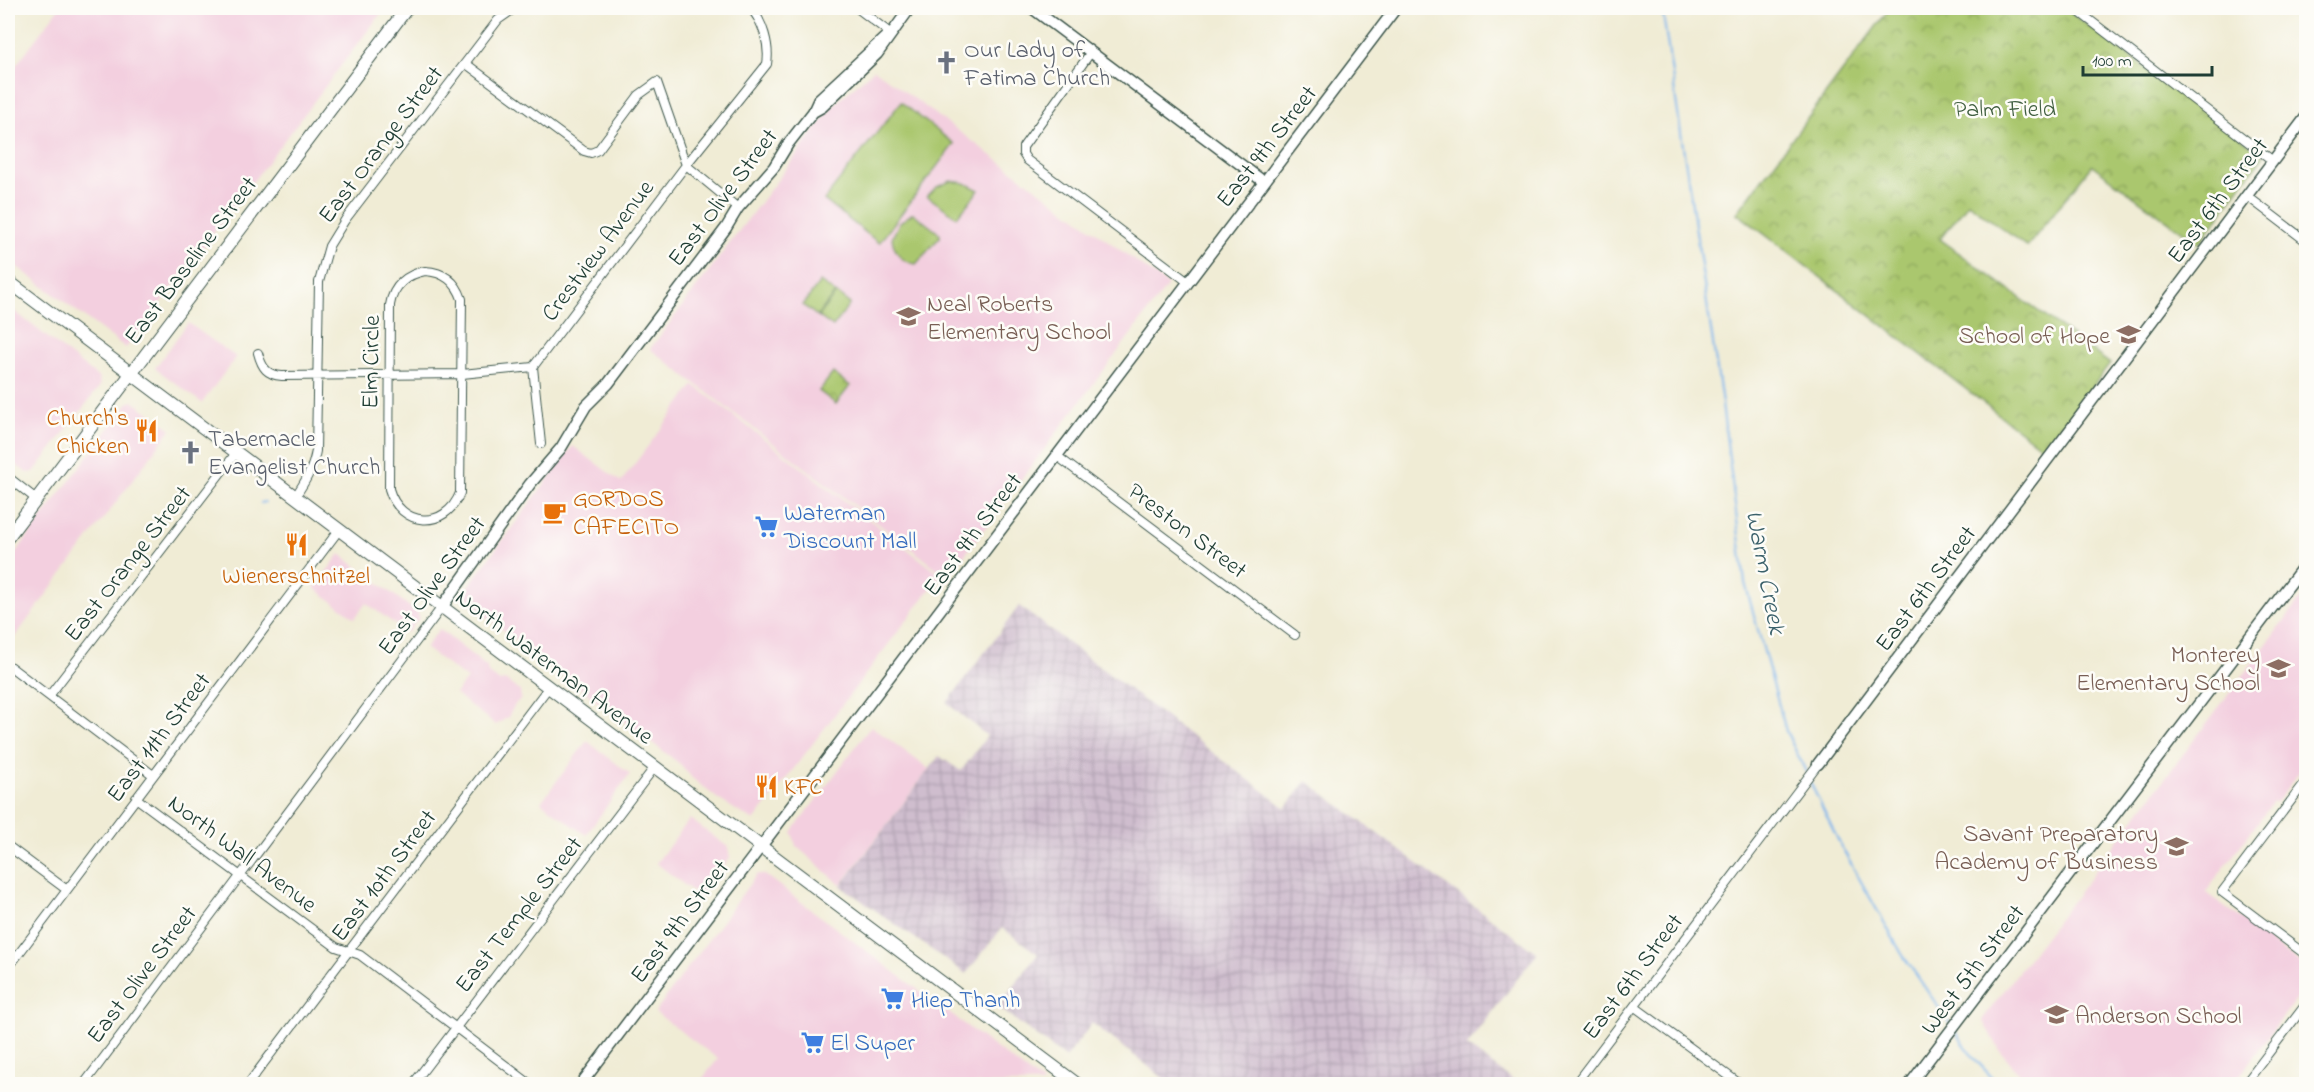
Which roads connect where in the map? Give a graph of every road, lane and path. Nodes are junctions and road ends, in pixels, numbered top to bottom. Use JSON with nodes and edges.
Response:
{"nodes":[{"id":1,"x":407,"y":8,"type":"edge"},
{"id":2,"x":515,"y":8,"type":"edge"},
{"id":3,"x":750,"y":8,"type":"edge"},
{"id":4,"x":857,"y":8,"type":"edge"},
{"id":5,"x":910,"y":8,"type":"edge"},
{"id":6,"x":1032,"y":8,"type":"edge"},
{"id":7,"x":1396,"y":8,"type":"edge"},
{"id":8,"x":2074,"y":8,"type":"edge"},
{"id":9,"x":891,"y":33,"type":"junction"},
{"id":10,"x":1090,"y":52,"type":"junction"},
{"id":11,"x":465,"y":63,"type":"junction"},
{"id":12,"x":2307,"y":117,"type":"edge"},
{"id":13,"x":2273,"y":161,"type":"junction"},
{"id":14,"x":686,"y":165,"type":"junction"},
{"id":15,"x":1264,"y":182,"type":"junction"},
{"id":16,"x":2247,"y":196,"type":"junction"},
{"id":17,"x":738,"y":208,"type":"junction"},
{"id":18,"x":2307,"y":240,"type":"edge"},
{"id":19,"x":8,"y":281,"type":"edge"},
{"id":20,"x":1188,"y":282,"type":"junction"},
{"id":21,"x":258,"y":353,"type":"dead end"},
{"id":22,"x":533,"y":367,"type":"junction"},
{"id":23,"x":131,"y":374,"type":"junction"},
{"id":24,"x":462,"y":374,"type":"junction"},
{"id":25,"x":390,"y":376,"type":"junction"},
{"id":26,"x":319,"y":377,"type":"junction"},
{"id":27,"x":541,"y":444,"type":"dead end"},
{"id":28,"x":236,"y":453,"type":"junction"},
{"id":29,"x":1057,"y":456,"type":"junction"},
{"id":30,"x":8,"y":477,"type":"edge"},
{"id":31,"x":295,"y":497,"type":"junction"},
{"id":32,"x":36,"y":499,"type":"junction"},
{"id":33,"x":339,"y":530,"type":"junction"},
{"id":34,"x":8,"y":537,"type":"edge"},
{"id":35,"x":2307,"y":563,"type":"edge"},
{"id":36,"x":442,"y":607,"type":"junction"},
{"id":37,"x":1295,"y":634,"type":"dead end"},
{"id":38,"x":8,"y":665,"type":"edge"},
{"id":39,"x":548,"y":688,"type":"junction"},
{"id":40,"x":49,"y":696,"type":"junction"},
{"id":41,"x":1818,"y":764,"type":"joint"},
{"id":42,"x":654,"y":768,"type":"junction"},
{"id":43,"x":153,"y":776,"type":"junction"},
{"id":44,"x":2307,"y":781,"type":"edge"},
{"id":45,"x":136,"y":798,"type":"junction"},
{"id":46,"x":8,"y":846,"type":"edge"},
{"id":47,"x":762,"y":848,"type":"junction"},
{"id":48,"x":241,"y":876,"type":"junction"},
{"id":49,"x":67,"y":890,"type":"junction"},
{"id":50,"x":349,"y":951,"type":"junction"},
{"id":51,"x":2307,"y":955,"type":"edge"},
{"id":52,"x":8,"y":968,"type":"edge"},
{"id":53,"x":2307,"y":1004,"type":"edge"},
{"id":54,"x":1635,"y":1007,"type":"junction"},
{"id":55,"x":456,"y":1027,"type":"junction"},
{"id":56,"x":84,"y":1084,"type":"edge"},
{"id":57,"x":248,"y":1084,"type":"edge"},
{"id":58,"x":413,"y":1084,"type":"edge"},
{"id":59,"x":530,"y":1084,"type":"edge"},
{"id":60,"x":581,"y":1084,"type":"edge"},
{"id":61,"x":1077,"y":1084,"type":"edge"},
{"id":62,"x":1575,"y":1084,"type":"edge"},
{"id":63,"x":1740,"y":1084,"type":"edge"},
{"id":64,"x":1910,"y":1084,"type":"edge"},
{"id":65,"x":2246,"y":1084,"type":"edge"}],
"edges":[{"from":1,"to":23,"type":"main road","name":"East Baseline Street"},
{"from":2,"to":11,"type":"street","name":"East Orange Street"},
{"from":3,"to":14,"type":"street","name":"Crestview Avenue"},
{"from":4,"to":9,"type":"street"},
{"from":5,"to":9,"type":"street","name":"East Olive Street"},
{"from":6,"to":10,"type":"street"},
{"from":7,"to":15,"type":"street","name":"East 9th Street"},
{"from":8,"to":13,"type":"street"},
{"from":9,"to":17,"type":"street","name":"East Olive Street"},
{"from":10,"to":15,"type":"street"},
{"from":10,"to":20,"type":"street"},
{"from":11,"to":14,"type":"street"},
{"from":11,"to":26,"type":"street","name":"East Orange Street"},
{"from":12,"to":13,"type":"street","name":"East 6th Street"},
{"from":13,"to":16,"type":"street","name":"East 6th Street"},
{"from":14,"to":17,"type":"street"},
{"from":14,"to":22,"type":"street","name":"Crestview Avenue"},
{"from":15,"to":20,"type":"street","name":"East 9th Street"},
{"from":16,"to":18,"type":"street"},
{"from":16,"to":41,"type":"street","name":"East 6th Street"},
{"from":17,"to":36,"type":"street","name":"East Olive Street"},
{"from":19,"to":23,"type":"main road","name":"North Waterman Avenue"},
{"from":20,"to":29,"type":"street","name":"East 9th Street"},
{"from":21,"to":26,"type":"street"},
{"from":22,"to":24,"type":"street"},
{"from":22,"to":27,"type":"street"},
{"from":23,"to":28,"type":"main road","name":"North Waterman Avenue"},
{"from":23,"to":32,"type":"main road","name":"East Baseline Street"},
{"from":24,"to":25,"type":"street"},
{"from":24,"to":25,"type":"street","name":"Elm Circle"},
{"from":24,"to":25,"type":"street","name":"Elm Circle"},
{"from":25,"to":26,"type":"street"},
{"from":26,"to":31,"type":"street","name":"East Orange Street"},
{"from":28,"to":31,"type":"main road","name":"North Waterman Avenue"},
{"from":28,"to":40,"type":"street","name":"East Orange Street"},
{"from":29,"to":37,"type":"street","name":"Preston Street"},
{"from":29,"to":47,"type":"street","name":"East 9th Street"},
{"from":30,"to":32,"type":"street"},
{"from":31,"to":33,"type":"main road","name":"North Waterman Avenue"},
{"from":32,"to":34,"type":"main road","name":"East Baseline Street"},
{"from":33,"to":36,"type":"main road","name":"North Waterman Avenue"},
{"from":33,"to":43,"type":"street","name":"East 11th Street"},
{"from":35,"to":64,"type":"street","name":"West 5th Street"},
{"from":36,"to":39,"type":"main road","name":"North Waterman Avenue"},
{"from":36,"to":48,"type":"street","name":"East Olive Street"},
{"from":38,"to":40,"type":"street","name":"North Wall Avenue"},
{"from":39,"to":42,"type":"main road","name":"North Waterman Avenue"},
{"from":39,"to":50,"type":"street","name":"East 10th Street"},
{"from":40,"to":43,"type":"street","name":"North Wall Avenue"},
{"from":41,"to":54,"type":"street","name":"East 6th Street"},
{"from":42,"to":47,"type":"main road","name":"North Waterman Avenue"},
{"from":42,"to":55,"type":"street","name":"East Temple Street"},
{"from":43,"to":45,"type":"street","name":"East 11th Street"},
{"from":44,"to":51,"type":"street"},
{"from":45,"to":48,"type":"street","name":"North Wall Avenue"},
{"from":45,"to":49,"type":"street","name":"East 11th Street"},
{"from":46,"to":49,"type":"street"},
{"from":47,"to":60,"type":"street","name":"East 9th Street"},
{"from":47,"to":61,"type":"main road","name":"North Waterman Avenue"},
{"from":48,"to":50,"type":"street","name":"North Wall Avenue"},
{"from":48,"to":56,"type":"street","name":"East Olive Street"},
{"from":49,"to":52,"type":"street","name":"East 11th Street"},
{"from":50,"to":55,"type":"street","name":"North Wall Avenue"},
{"from":50,"to":57,"type":"street","name":"East 10th Street"},
{"from":53,"to":65,"type":"street"},
{"from":54,"to":62,"type":"street","name":"East 6th Street"},
{"from":54,"to":63,"type":"street"},
{"from":55,"to":58,"type":"street","name":"East Temple Street"},
{"from":55,"to":59,"type":"street","name":"North Wall Avenue"}]}
